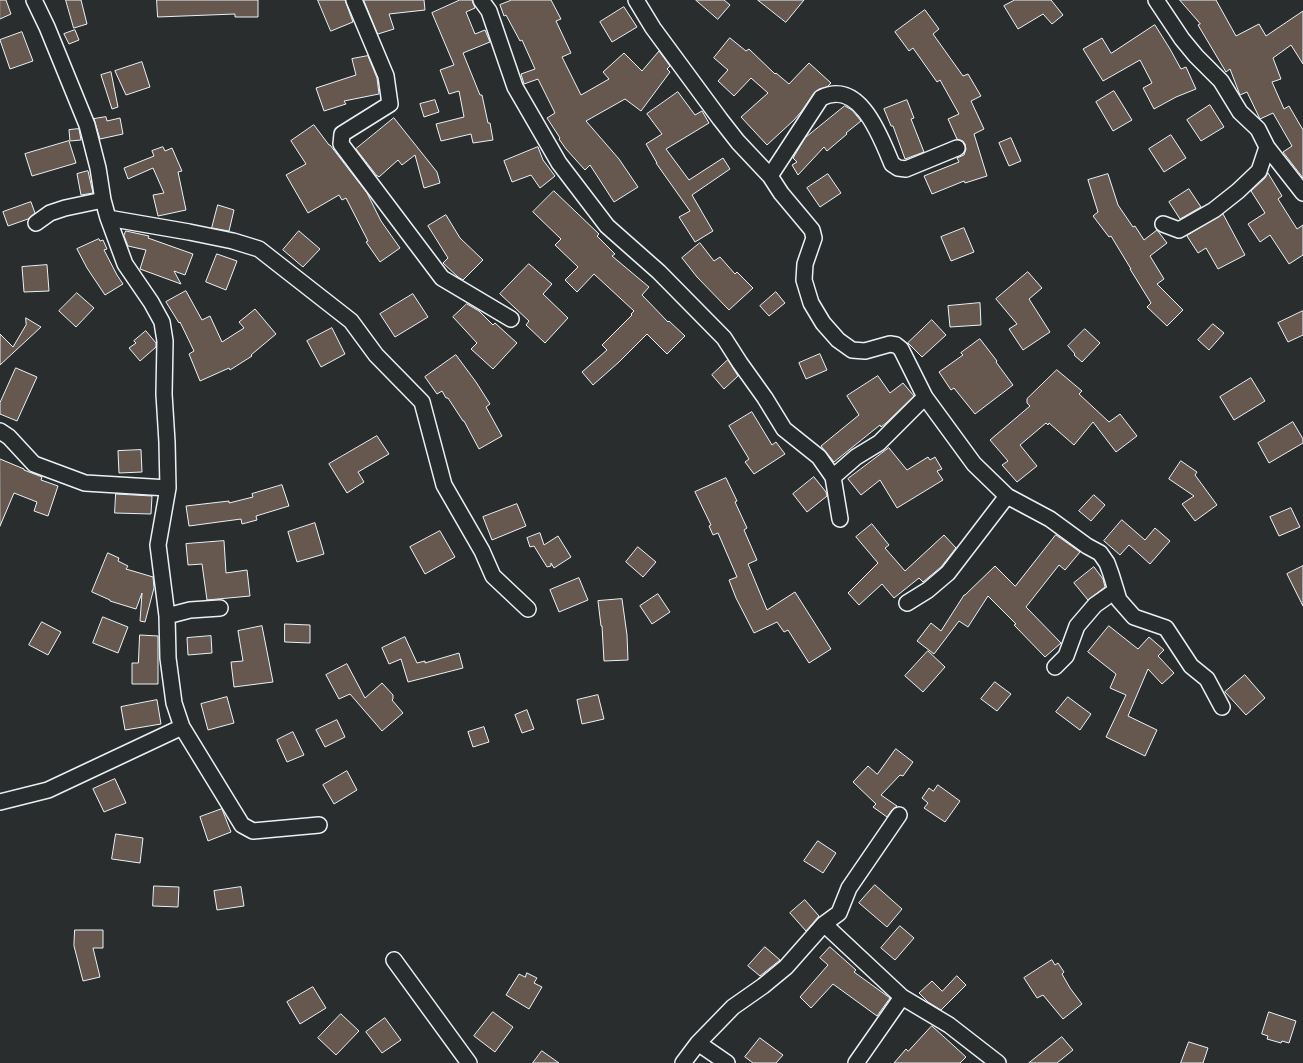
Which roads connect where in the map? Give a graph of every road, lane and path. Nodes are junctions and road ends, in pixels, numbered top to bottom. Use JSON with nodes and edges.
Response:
{"nodes":[{"id":1,"x":34,"y":0,"type":"edge"},
{"id":2,"x":354,"y":0,"type":"edge"},
{"id":3,"x":482,"y":0,"type":"edge"},
{"id":4,"x":636,"y":0,"type":"edge"},
{"id":5,"x":1156,"y":0,"type":"edge"},
{"id":6,"x":1266,"y":147,"type":"junction"},
{"id":7,"x":957,"y":148,"type":"dead end"},
{"id":8,"x":770,"y":176,"type":"junction"},
{"id":9,"x":1303,"y":193,"type":"edge"},
{"id":10,"x":103,"y":200,"type":"junction"},
{"id":11,"x":108,"y":218,"type":"junction"},
{"id":12,"x":36,"y":223,"type":"dead end"},
{"id":13,"x":1162,"y":224,"type":"dead end"},
{"id":14,"x":511,"y":319,"type":"dead end"},
{"id":15,"x":925,"y":397,"type":"junction"},
{"id":16,"x":0,"y":431,"type":"edge"},
{"id":17,"x":833,"y":477,"type":"junction"},
{"id":18,"x":168,"y":488,"type":"junction"},
{"id":19,"x":1008,"y":496,"type":"junction"},
{"id":20,"x":840,"y":519,"type":"dead end"},
{"id":21,"x":1115,"y":591,"type":"junction"},
{"id":22,"x":907,"y":604,"type":"dead end"},
{"id":23,"x":220,"y":608,"type":"dead end"},
{"id":24,"x":528,"y":609,"type":"dead end"},
{"id":25,"x":167,"y":616,"type":"junction"},
{"id":26,"x":1055,"y":667,"type":"dead end"},
{"id":27,"x":1222,"y":707,"type":"dead end"},
{"id":28,"x":182,"y":727,"type":"junction"},
{"id":29,"x":0,"y":802,"type":"edge"},
{"id":30,"x":898,"y":815,"type":"dead end"},
{"id":31,"x":319,"y":825,"type":"dead end"},
{"id":32,"x":824,"y":924,"type":"junction"},
{"id":33,"x":394,"y":960,"type":"dead end"},
{"id":34,"x":902,"y":997,"type":"junction"},
{"id":35,"x":698,"y":1043,"type":"junction"},
{"id":36,"x":469,"y":1063,"type":"edge"},
{"id":37,"x":683,"y":1063,"type":"edge"},
{"id":38,"x":726,"y":1063,"type":"edge"},
{"id":39,"x":856,"y":1063,"type":"edge"},
{"id":40,"x":998,"y":1063,"type":"edge"}],
"edges":[{"from":1,"to":10,"type":"street"},
{"from":2,"to":14,"type":"street"},
{"from":3,"to":17,"type":"street"},
{"from":4,"to":8,"type":"street"},
{"from":5,"to":6,"type":"street"},
{"from":6,"to":9,"type":"street"},
{"from":6,"to":13,"type":"street"},
{"from":7,"to":8,"type":"street"},
{"from":8,"to":15,"type":"street"},
{"from":10,"to":11,"type":"street"},
{"from":10,"to":12,"type":"street"},
{"from":11,"to":18,"type":"street"},
{"from":11,"to":24,"type":"street"},
{"from":15,"to":17,"type":"street"},
{"from":15,"to":19,"type":"street"},
{"from":16,"to":18,"type":"street"},
{"from":17,"to":20,"type":"street"},
{"from":18,"to":25,"type":"street"},
{"from":19,"to":21,"type":"street"},
{"from":19,"to":22,"type":"street"},
{"from":21,"to":26,"type":"street"},
{"from":21,"to":27,"type":"street"},
{"from":23,"to":25,"type":"street"},
{"from":25,"to":28,"type":"street"},
{"from":28,"to":29,"type":"street"},
{"from":28,"to":31,"type":"street"},
{"from":30,"to":32,"type":"street"},
{"from":32,"to":34,"type":"street"},
{"from":32,"to":35,"type":"street"},
{"from":33,"to":36,"type":"street"},
{"from":34,"to":39,"type":"street"},
{"from":34,"to":40,"type":"street"},
{"from":35,"to":37,"type":"street"},
{"from":35,"to":38,"type":"street"}]}
